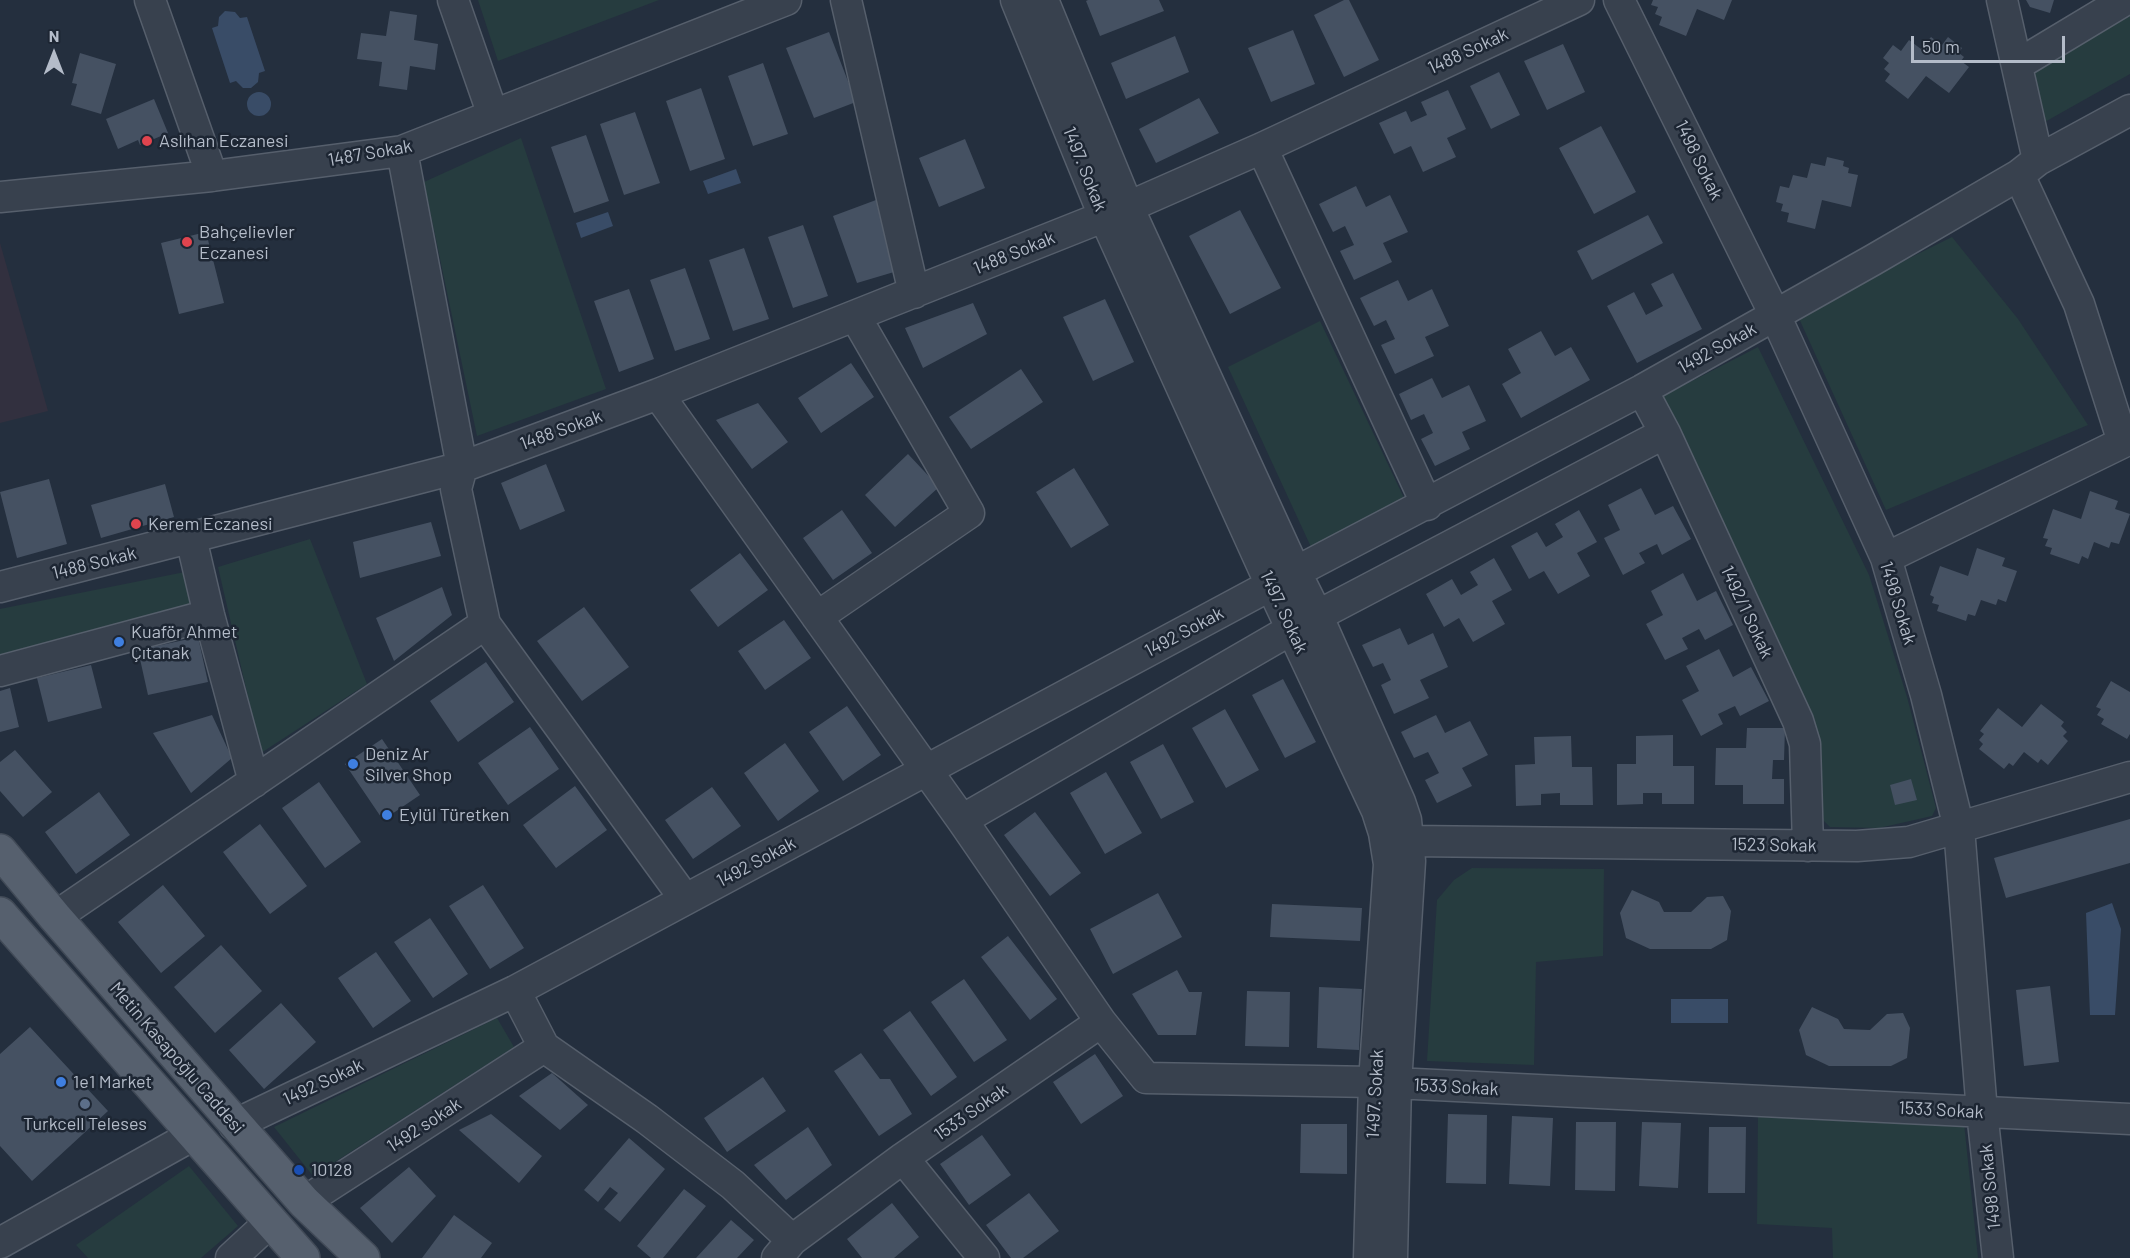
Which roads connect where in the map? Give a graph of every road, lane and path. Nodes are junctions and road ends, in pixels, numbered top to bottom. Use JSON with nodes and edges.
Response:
{"nodes":[{"id":1,"x":150,"y":0,"type":"edge"},
{"id":2,"x":453,"y":0,"type":"edge"},
{"id":3,"x":786,"y":0,"type":"edge"},
{"id":4,"x":846,"y":0,"type":"edge"},
{"id":5,"x":1016,"y":0,"type":"edge"},
{"id":6,"x":1043,"y":0,"type":"edge"},
{"id":7,"x":1579,"y":0,"type":"edge"},
{"id":8,"x":1619,"y":0,"type":"edge"},
{"id":9,"x":2002,"y":0,"type":"edge"},
{"id":10,"x":2124,"y":0,"type":"edge"},
{"id":11,"x":2017,"y":64,"type":"junction"},
{"id":12,"x":2130,"y":110,"type":"edge"},
{"id":13,"x":493,"y":115,"type":"junction"},
{"id":14,"x":1262,"y":148,"type":"junction"},
{"id":15,"x":402,"y":151,"type":"junction"},
{"id":16,"x":2029,"y":167,"type":"junction"},
{"id":17,"x":212,"y":176,"type":"junction"},
{"id":18,"x":0,"y":197,"type":"edge"},
{"id":19,"x":1116,"y":212,"type":"junction"},
{"id":20,"x":914,"y":293,"type":"junction"},
{"id":21,"x":1775,"y":315,"type":"junction"},
{"id":22,"x":855,"y":316,"type":"junction"},
{"id":23,"x":1642,"y":390,"type":"junction"},
{"id":24,"x":658,"y":394,"type":"junction"},
{"id":25,"x":1665,"y":434,"type":"junction"},
{"id":26,"x":2126,"y":440,"type":"edge"},
{"id":27,"x":462,"y":467,"type":"junction"},
{"id":28,"x":1427,"y":505,"type":"junction"},
{"id":29,"x":191,"y":538,"type":"junction"},
{"id":30,"x":1886,"y":558,"type":"junction"},
{"id":31,"x":1283,"y":579,"type":"junction"},
{"id":32,"x":0,"y":587,"type":"edge"},
{"id":33,"x":210,"y":615,"type":"junction"},
{"id":34,"x":817,"y":617,"type":"junction"},
{"id":35,"x":1305,"y":623,"type":"junction"},
{"id":36,"x":485,"y":624,"type":"junction"},
{"id":37,"x":0,"y":671,"type":"edge"},
{"id":38,"x":927,"y":771,"type":"junction"},
{"id":39,"x":2130,"y":777,"type":"edge"},
{"id":40,"x":254,"y":782,"type":"junction"},
{"id":41,"x":962,"y":819,"type":"junction"},
{"id":42,"x":1959,"y":828,"type":"junction"},
{"id":43,"x":1410,"y":842,"type":"junction"},
{"id":44,"x":1808,"y":846,"type":"junction"},
{"id":45,"x":0,"y":851,"type":"edge"},
{"id":46,"x":685,"y":899,"type":"junction"},
{"id":47,"x":0,"y":914,"type":"edge"},
{"id":48,"x":55,"y":917,"type":"junction"},
{"id":49,"x":515,"y":991,"type":"junction"},
{"id":50,"x":1101,"y":1022,"type":"junction"},
{"id":51,"x":544,"y":1047,"type":"junction"},
{"id":52,"x":1385,"y":1083,"type":"junction"},
{"id":53,"x":1982,"y":1112,"type":"junction"},
{"id":54,"x":2130,"y":1119,"type":"edge"},
{"id":55,"x":234,"y":1125,"type":"junction"},
{"id":56,"x":195,"y":1134,"type":"junction"},
{"id":57,"x":903,"y":1158,"type":"junction"},
{"id":58,"x":303,"y":1203,"type":"junction"},
{"id":59,"x":270,"y":1222,"type":"junction"},
{"id":60,"x":0,"y":1243,"type":"edge"},
{"id":61,"x":785,"y":1249,"type":"edge"},
{"id":62,"x":231,"y":1258,"type":"edge"},
{"id":63,"x":303,"y":1258,"type":"edge"},
{"id":64,"x":363,"y":1258,"type":"edge"},
{"id":65,"x":984,"y":1258,"type":"edge"},
{"id":66,"x":1369,"y":1258,"type":"edge"},
{"id":67,"x":1392,"y":1258,"type":"edge"},
{"id":68,"x":1998,"y":1258,"type":"edge"}],
"edges":[{"from":1,"to":17,"type":"street"},
{"from":2,"to":13,"type":"street"},
{"from":3,"to":13,"type":"street","name":"1487 Sokak"},
{"from":4,"to":20,"type":"street"},
{"from":5,"to":19,"type":"street","name":"1497. Sokak"},
{"from":6,"to":19,"type":"street","name":"1497. Sokak"},
{"from":7,"to":14,"type":"street","name":"1488 Sokak"},
{"from":8,"to":21,"type":"street","name":"1498 Sokak"},
{"from":9,"to":11,"type":"street"},
{"from":10,"to":11,"type":"street"},
{"from":11,"to":16,"type":"street"},
{"from":12,"to":16,"type":"street","name":"1492 Sokak"},
{"from":13,"to":15,"type":"street","name":"1487 Sokak"},
{"from":14,"to":19,"type":"street","name":"1488 Sokak"},
{"from":14,"to":28,"type":"street"},
{"from":15,"to":17,"type":"street","name":"1487 Sokak"},
{"from":15,"to":27,"type":"street"},
{"from":16,"to":21,"type":"street","name":"1492 Sokak"},
{"from":16,"to":26,"type":"street"},
{"from":17,"to":18,"type":"street","name":"1487 Sokak"},
{"from":19,"to":20,"type":"street","name":"1488 Sokak"},
{"from":19,"to":31,"type":"street","name":"1497. Sokak"},
{"from":20,"to":22,"type":"street","name":"1488 Sokak"},
{"from":21,"to":23,"type":"street","name":"1492 Sokak"},
{"from":21,"to":30,"type":"street","name":"1498 Sokak"},
{"from":22,"to":24,"type":"street","name":"1488 Sokak"},
{"from":22,"to":34,"type":"street"},
{"from":23,"to":25,"type":"street","name":"1492/1 Sokak"},
{"from":23,"to":28,"type":"street","name":"1492 Sokak"},
{"from":24,"to":27,"type":"street","name":"1488 Sokak"},
{"from":24,"to":34,"type":"street"},
{"from":25,"to":35,"type":"street"},
{"from":25,"to":44,"type":"street","name":"1492/1 Sokak"},
{"from":26,"to":30,"type":"street"},
{"from":27,"to":29,"type":"street","name":"1488 Sokak"},
{"from":27,"to":36,"type":"street"},
{"from":28,"to":31,"type":"street","name":"1492 Sokak"},
{"from":29,"to":32,"type":"street","name":"1488 Sokak"},
{"from":29,"to":33,"type":"street"},
{"from":30,"to":42,"type":"street","name":"1498 Sokak"},
{"from":31,"to":35,"type":"street","name":"1497. Sokak"},
{"from":31,"to":38,"type":"street","name":"1492 Sokak"},
{"from":33,"to":37,"type":"street"},
{"from":33,"to":40,"type":"street"},
{"from":34,"to":38,"type":"street"},
{"from":35,"to":41,"type":"street"},
{"from":35,"to":43,"type":"street","name":"1497. Sokak"},
{"from":35,"to":52,"type":"street","name":"1497. Sokak"},
{"from":36,"to":40,"type":"street"},
{"from":36,"to":46,"type":"street"},
{"from":38,"to":41,"type":"street"},
{"from":38,"to":46,"type":"street","name":"1492 Sokak"},
{"from":39,"to":42,"type":"street","name":"1523 Sokak"},
{"from":40,"to":48,"type":"street"},
{"from":41,"to":50,"type":"street"},
{"from":42,"to":44,"type":"street","name":"1523 Sokak"},
{"from":42,"to":53,"type":"street","name":"1498 Sokak"},
{"from":43,"to":44,"type":"street","name":"1523 Sokak"},
{"from":43,"to":52,"type":"street","name":"1497. Sokak"},
{"from":45,"to":48,"type":"main road","name":"Metin Kasapoğlu Caddesi"},
{"from":46,"to":49,"type":"street","name":"1492 Sokak"},
{"from":47,"to":56,"type":"main road","name":"Metin Kasapoğlu Caddesi"},
{"from":48,"to":55,"type":"main road","name":"Metin Kasapoğlu Caddesi"},
{"from":49,"to":51,"type":"street"},
{"from":49,"to":55,"type":"street","name":"1492 Sokak"},
{"from":50,"to":52,"type":"street","name":"1533 Sokak"},
{"from":50,"to":57,"type":"street","name":"1533 Sokak"},
{"from":51,"to":58,"type":"street","name":"1492 sokak"},
{"from":51,"to":61,"type":"street"},
{"from":52,"to":53,"type":"street","name":"1533 Sokak"},
{"from":52,"to":66,"type":"street","name":"1497. Sokak"},
{"from":52,"to":67,"type":"street","name":"1497. Sokak"},
{"from":53,"to":54,"type":"street","name":"1533 Sokak"},
{"from":53,"to":68,"type":"street","name":"1498 Sokak"},
{"from":55,"to":58,"type":"main road","name":"Metin Kasapoğlu Caddesi"},
{"from":56,"to":59,"type":"main road","name":"Metin Kasapoğlu Caddesi"},
{"from":56,"to":60,"type":"street"},
{"from":57,"to":61,"type":"street","name":"1533 Sokak"},
{"from":57,"to":65,"type":"street"},
{"from":58,"to":64,"type":"main road","name":"Metin Kasapoğlu Caddesi"},
{"from":59,"to":62,"type":"street"},
{"from":59,"to":63,"type":"main road","name":"Metin Kasapoğlu Caddesi"}]}
